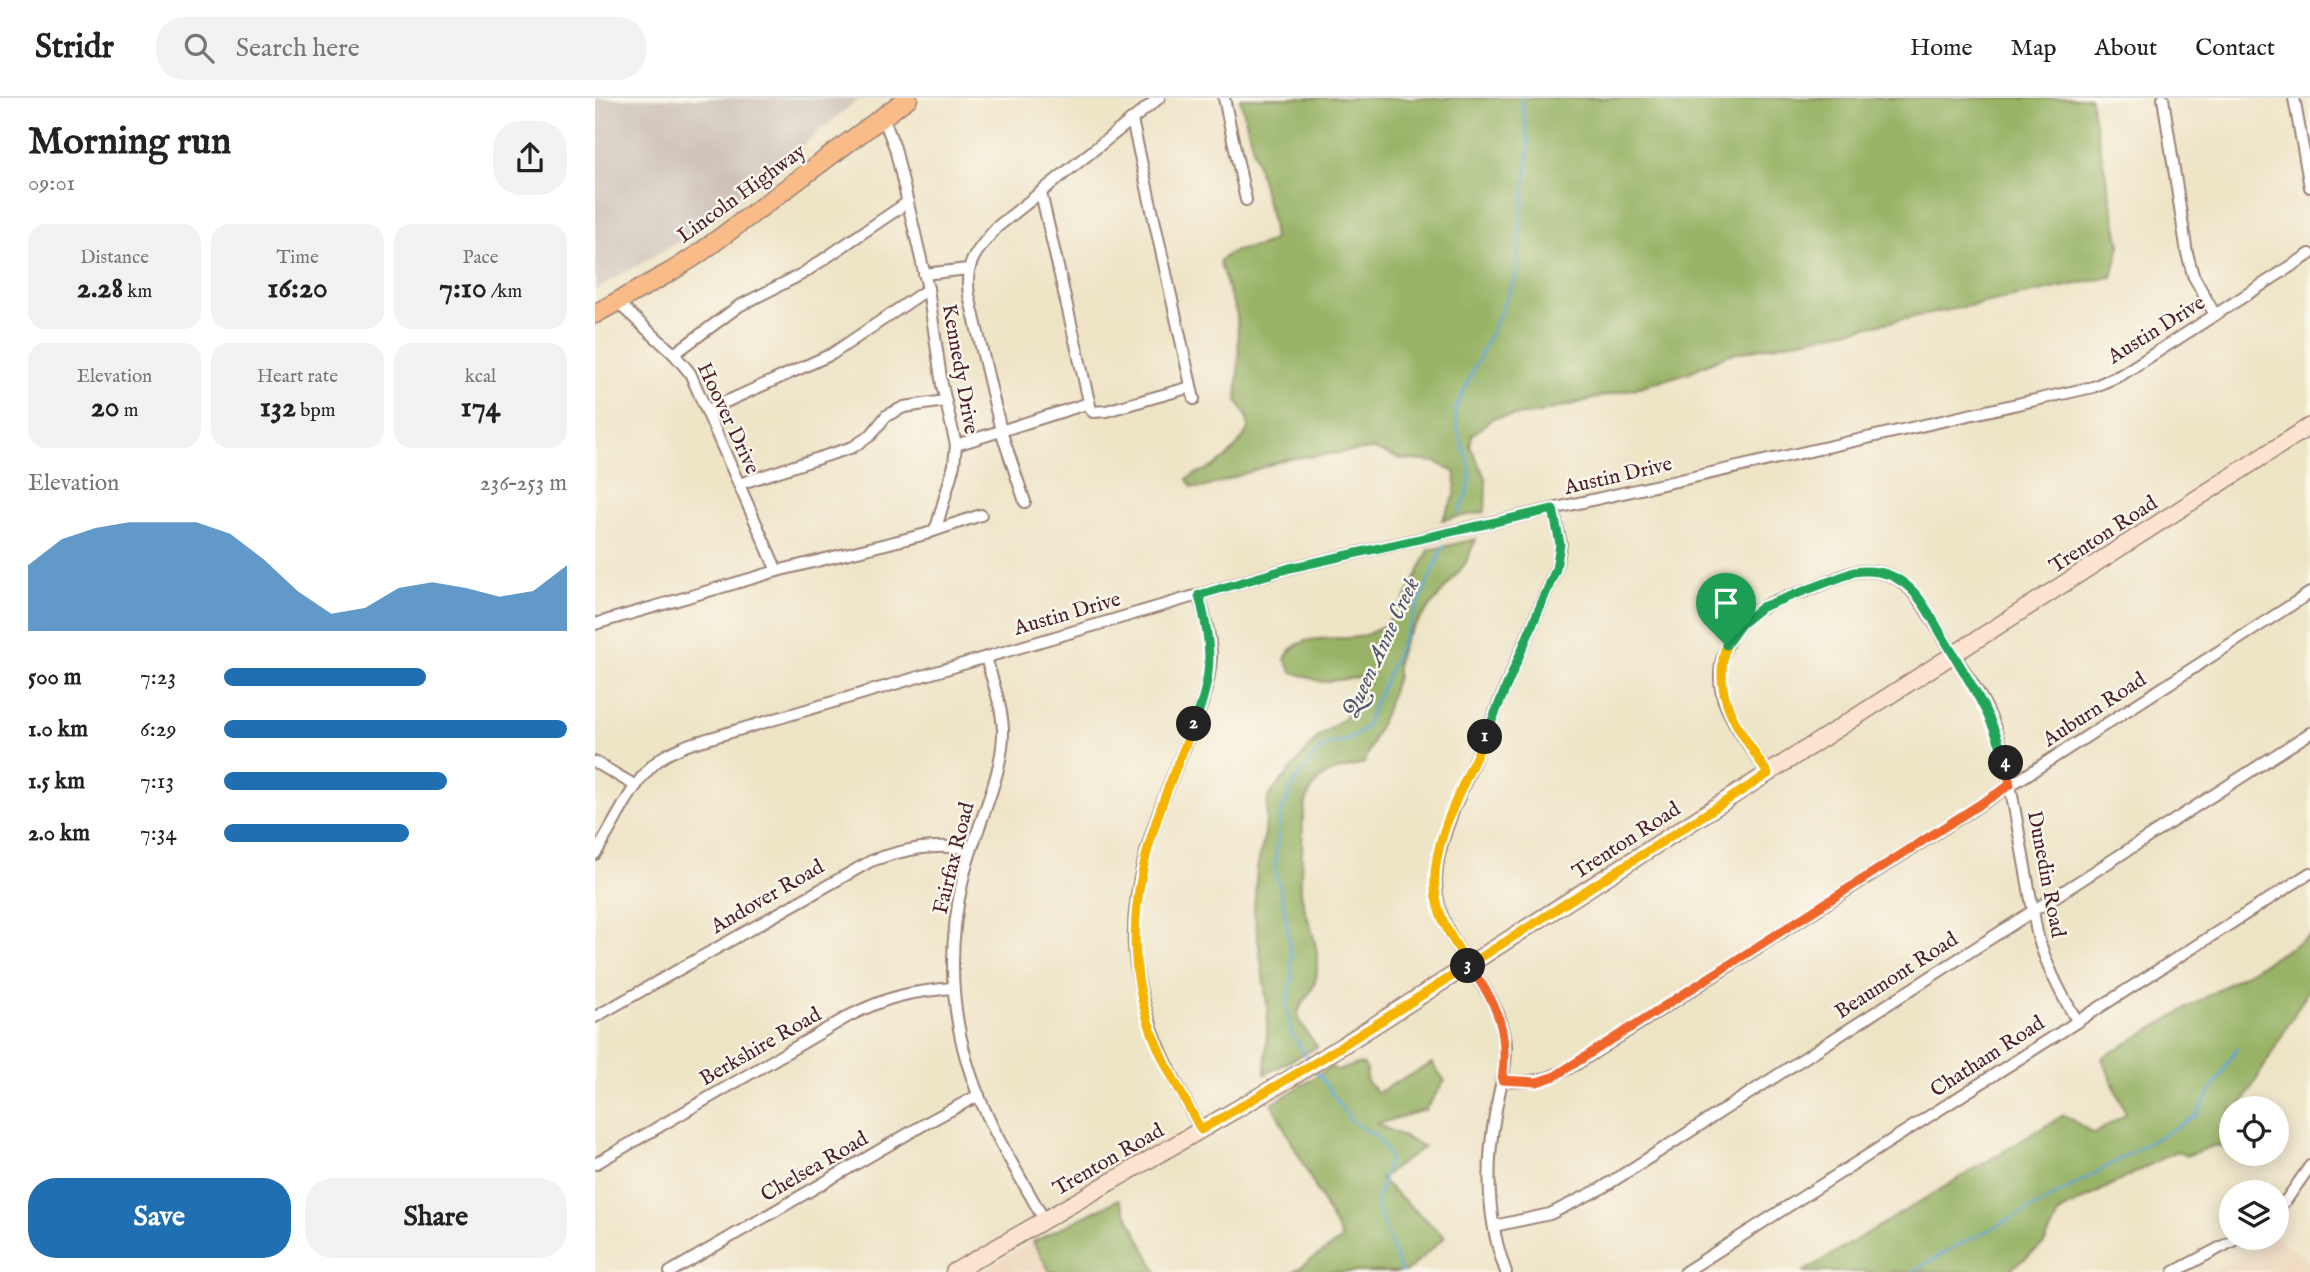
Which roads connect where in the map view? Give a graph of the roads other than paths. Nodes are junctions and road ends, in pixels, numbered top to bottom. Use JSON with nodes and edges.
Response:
{"nodes":[{"id":1,"x":908,"y":98,"type":"edge"},
{"id":2,"x":1159,"y":98,"type":"edge"},
{"id":3,"x":1224,"y":98,"type":"edge"},
{"id":4,"x":2164,"y":98,"type":"edge"},
{"id":5,"x":2294,"y":98,"type":"edge"},
{"id":6,"x":883,"y":117,"type":"junction"},
{"id":7,"x":1132,"y":120,"type":"junction"},
{"id":8,"x":2310,"y":187,"type":"edge"},
{"id":9,"x":1041,"y":193,"type":"junction"},
{"id":10,"x":1246,"y":200,"type":"dead end"},
{"id":11,"x":908,"y":202,"type":"junction"},
{"id":12,"x":2310,"y":254,"type":"edge"},
{"id":13,"x":968,"y":269,"type":"junction"},
{"id":14,"x":924,"y":274,"type":"junction"},
{"id":15,"x":927,"y":289,"type":"junction"},
{"id":16,"x":617,"y":302,"type":"junction"},
{"id":17,"x":595,"y":314,"type":"edge"},
{"id":18,"x":2215,"y":315,"type":"junction"},
{"id":19,"x":674,"y":354,"type":"junction"},
{"id":20,"x":945,"y":401,"type":"junction"},
{"id":21,"x":1089,"y":403,"type":"junction"},
{"id":22,"x":708,"y":410,"type":"junction"},
{"id":23,"x":2310,"y":426,"type":"edge"},
{"id":24,"x":1001,"y":431,"type":"junction"},
{"id":25,"x":956,"y":445,"type":"junction"},
{"id":26,"x":739,"y":484,"type":"junction"},
{"id":27,"x":1025,"y":502,"type":"dead end"},
{"id":28,"x":1553,"y":509,"type":"junction"},
{"id":29,"x":981,"y":514,"type":"dead end"},
{"id":30,"x":933,"y":531,"type":"junction"},
{"id":31,"x":777,"y":571,"type":"junction"},
{"id":32,"x":2310,"y":593,"type":"edge"},
{"id":33,"x":1199,"y":595,"type":"junction"},
{"id":34,"x":595,"y":624,"type":"edge"},
{"id":35,"x":1953,"y":655,"type":"junction"},
{"id":36,"x":986,"y":657,"type":"junction"},
{"id":37,"x":2310,"y":733,"type":"edge"},
{"id":38,"x":595,"y":762,"type":"edge"},
{"id":39,"x":1768,"y":774,"type":"junction"},
{"id":40,"x":2010,"y":785,"type":"junction"},
{"id":41,"x":636,"y":786,"type":"junction"},
{"id":42,"x":970,"y":849,"type":"junction"},
{"id":43,"x":595,"y":854,"type":"edge"},
{"id":44,"x":2310,"y":873,"type":"edge"},
{"id":45,"x":2033,"y":910,"type":"junction"},
{"id":46,"x":1469,"y":965,"type":"junction"},
{"id":47,"x":953,"y":988,"type":"junction"},
{"id":48,"x":595,"y":1017,"type":"edge"},
{"id":49,"x":2078,"y":1022,"type":"junction"},
{"id":50,"x":1502,"y":1080,"type":"junction"},
{"id":51,"x":979,"y":1095,"type":"junction"},
{"id":52,"x":1201,"y":1130,"type":"junction"},
{"id":53,"x":595,"y":1164,"type":"edge"},
{"id":54,"x":2310,"y":1166,"type":"edge"},
{"id":55,"x":2306,"y":1181,"type":"edge"},
{"id":56,"x":2289,"y":1197,"type":"edge"},
{"id":57,"x":1044,"y":1220,"type":"junction"},
{"id":58,"x":1494,"y":1226,"type":"junction"},
{"id":59,"x":2219,"y":1248,"type":"edge"},
{"id":60,"x":670,"y":1272,"type":"edge"},
{"id":61,"x":954,"y":1272,"type":"edge"},
{"id":62,"x":1506,"y":1272,"type":"edge"},
{"id":63,"x":1685,"y":1272,"type":"edge"},
{"id":64,"x":2174,"y":1272,"type":"edge"}],
"edges":[{"from":1,"to":6,"type":"main road","name":"Lincoln Highway"},
{"from":2,"to":7,"type":"street"},
{"from":3,"to":10,"type":"street"},
{"from":4,"to":18,"type":"street"},
{"from":5,"to":8,"type":"street"},
{"from":6,"to":11,"type":"street","name":"Kennedy Drive"},
{"from":6,"to":16,"type":"main road","name":"Lincoln Highway"},
{"from":7,"to":9,"type":"street"},
{"from":7,"to":21,"type":"street"},
{"from":9,"to":13,"type":"street"},
{"from":9,"to":21,"type":"street"},
{"from":11,"to":14,"type":"street","name":"Kennedy Drive"},
{"from":11,"to":19,"type":"street"},
{"from":12,"to":18,"type":"street","name":"Austin Drive"},
{"from":13,"to":14,"type":"street"},
{"from":13,"to":24,"type":"street"},
{"from":14,"to":15,"type":"street","name":"Kennedy Drive"},
{"from":15,"to":20,"type":"street","name":"Kennedy Drive"},
{"from":15,"to":22,"type":"street"},
{"from":16,"to":17,"type":"main road","name":"Lincoln Highway"},
{"from":16,"to":19,"type":"street","name":"Hoover Drive"},
{"from":18,"to":28,"type":"street","name":"Austin Drive"},
{"from":19,"to":22,"type":"street","name":"Hoover Drive"},
{"from":20,"to":25,"type":"street","name":"Kennedy Drive"},
{"from":20,"to":26,"type":"street"},
{"from":21,"to":24,"type":"street"},
{"from":22,"to":26,"type":"street","name":"Hoover Drive"},
{"from":23,"to":35,"type":"main road","name":"Trenton Road"},
{"from":24,"to":25,"type":"street"},
{"from":24,"to":27,"type":"street"},
{"from":25,"to":30,"type":"street","name":"Kennedy Drive"},
{"from":26,"to":31,"type":"street","name":"Hoover Drive"},
{"from":28,"to":33,"type":"street","name":"Austin Drive"},
{"from":28,"to":46,"type":"street"},
{"from":29,"to":30,"type":"street"},
{"from":30,"to":31,"type":"street"},
{"from":31,"to":34,"type":"street"},
{"from":32,"to":40,"type":"street","name":"Auburn Road"},
{"from":33,"to":36,"type":"street","name":"Austin Drive"},
{"from":33,"to":52,"type":"street"},
{"from":35,"to":39,"type":"main road","name":"Trenton Road"},
{"from":35,"to":39,"type":"street","name":"Dunedin Road"},
{"from":35,"to":40,"type":"street","name":"Dunedin Road"},
{"from":36,"to":41,"type":"street","name":"Austin Drive"},
{"from":36,"to":42,"type":"street","name":"Fairfax Road"},
{"from":37,"to":45,"type":"street","name":"Beaumont Road"},
{"from":38,"to":41,"type":"street"},
{"from":39,"to":46,"type":"main road","name":"Trenton Road"},
{"from":40,"to":45,"type":"street","name":"Dunedin Road"},
{"from":40,"to":50,"type":"street","name":"Auburn Road"},
{"from":41,"to":43,"type":"street","name":"Austin Drive"},
{"from":42,"to":47,"type":"street","name":"Fairfax Road"},
{"from":42,"to":48,"type":"street","name":"Andover Road"},
{"from":44,"to":49,"type":"street","name":"Chatham Road"},
{"from":45,"to":49,"type":"street","name":"Dunedin Road"},
{"from":45,"to":58,"type":"street","name":"Beaumont Road"},
{"from":46,"to":50,"type":"street"},
{"from":46,"to":52,"type":"main road","name":"Trenton Road"},
{"from":47,"to":51,"type":"street","name":"Fairfax Road"},
{"from":47,"to":53,"type":"street","name":"Berkshire Road"},
{"from":49,"to":63,"type":"street","name":"Chatham Road"},
{"from":50,"to":58,"type":"street"},
{"from":51,"to":57,"type":"street","name":"Fairfax Road"},
{"from":51,"to":60,"type":"street","name":"Chelsea Road"},
{"from":52,"to":57,"type":"main road","name":"Trenton Road"},
{"from":54,"to":55,"type":"street"},
{"from":55,"to":56,"type":"street"},
{"from":57,"to":61,"type":"main road","name":"Trenton Road"},
{"from":58,"to":62,"type":"street"},
{"from":59,"to":64,"type":"street"}]}
